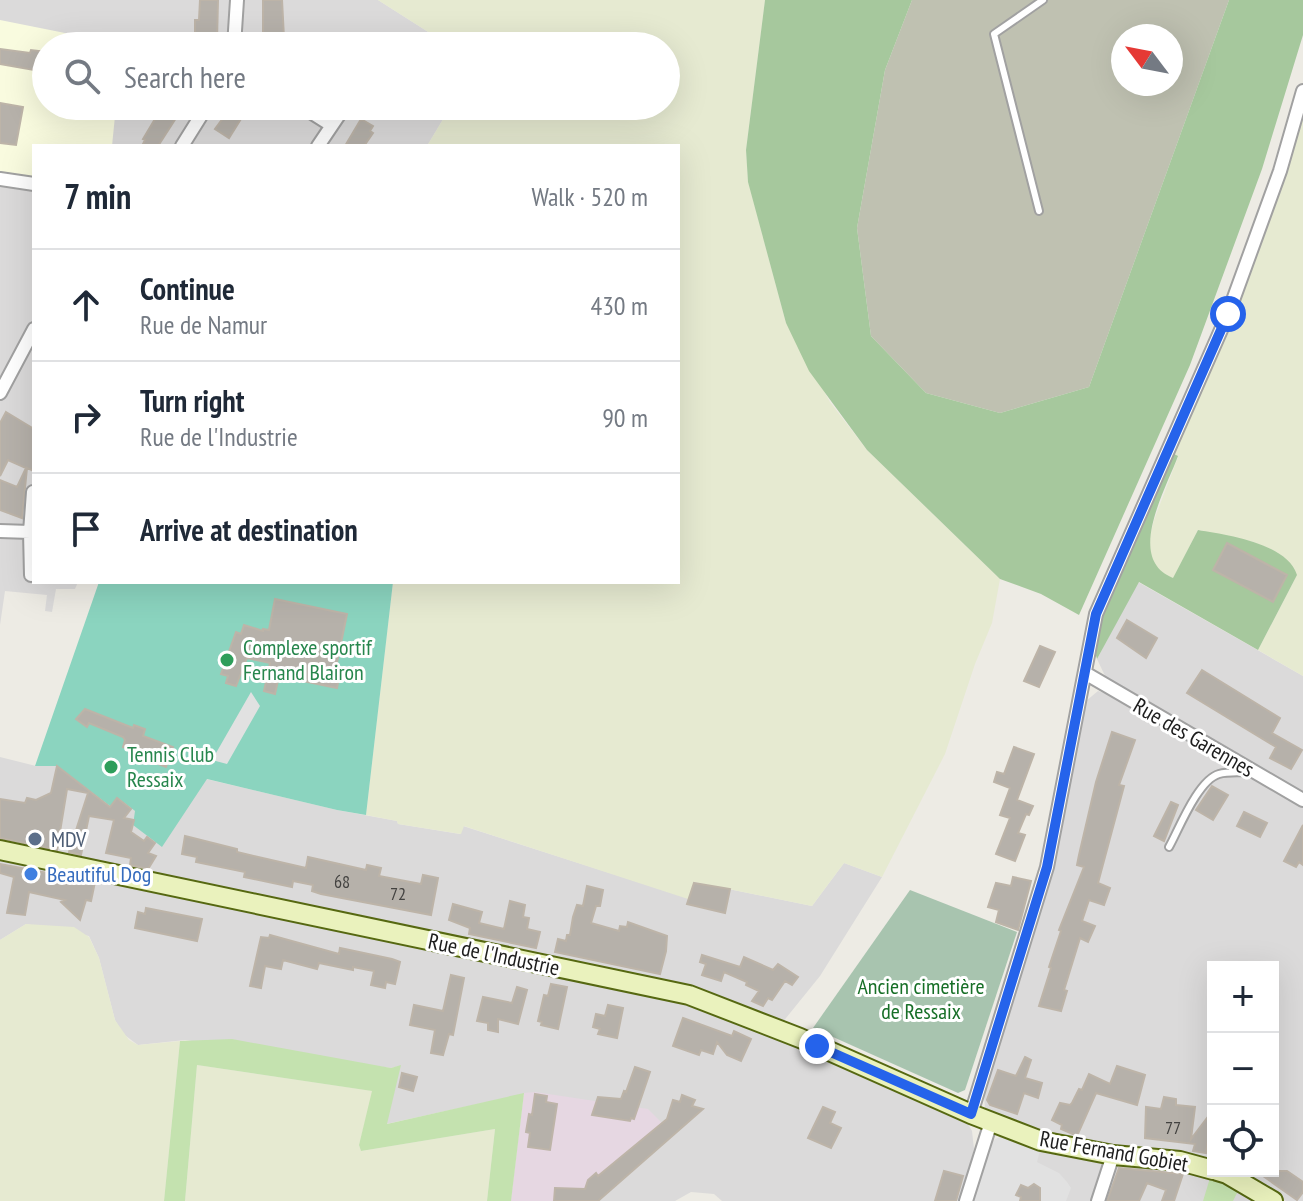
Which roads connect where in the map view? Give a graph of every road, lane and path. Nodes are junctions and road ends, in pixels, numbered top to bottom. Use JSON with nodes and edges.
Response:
{"nodes":[{"id":1,"x":237,"y":0,"type":"edge"},
{"id":2,"x":1043,"y":0,"type":"edge"},
{"id":3,"x":235,"y":32,"type":"edge"},
{"id":4,"x":1303,"y":91,"type":"edge"},
{"id":5,"x":198,"y":120,"type":"edge"},
{"id":6,"x":323,"y":120,"type":"edge"},
{"id":7,"x":335,"y":120,"type":"edge"},
{"id":8,"x":331,"y":125,"type":"junction"},
{"id":9,"x":183,"y":144,"type":"edge"},
{"id":10,"x":319,"y":144,"type":"edge"},
{"id":11,"x":0,"y":179,"type":"edge"},
{"id":12,"x":32,"y":184,"type":"edge"},
{"id":13,"x":1039,"y":211,"type":"dead end"},
{"id":14,"x":32,"y":332,"type":"edge"},
{"id":15,"x":5,"y":375,"type":"edge"},
{"id":16,"x":0,"y":393,"type":"edge"},
{"id":17,"x":32,"y":505,"type":"edge"},
{"id":18,"x":0,"y":531,"type":"edge"},
{"id":19,"x":30,"y":532,"type":"junction"},
{"id":20,"x":31,"y":575,"type":"dead end"},
{"id":21,"x":1085,"y":673,"type":"junction"},
{"id":22,"x":1255,"y":772,"type":"junction"},
{"id":23,"x":1303,"y":800,"type":"edge"},
{"id":24,"x":1169,"y":847,"type":"dead end"},
{"id":25,"x":0,"y":850,"type":"edge"},
{"id":26,"x":971,"y":1114,"type":"junction"},
{"id":27,"x":991,"y":1122,"type":"junction"},
{"id":28,"x":1113,"y":1155,"type":"junction"},
{"id":29,"x":1207,"y":1168,"type":"edge"},
{"id":30,"x":1232,"y":1177,"type":"edge"},
{"id":31,"x":966,"y":1201,"type":"edge"},
{"id":32,"x":1098,"y":1201,"type":"edge"},
{"id":33,"x":1273,"y":1201,"type":"edge"}],
"edges":[{"from":1,"to":3,"type":"street"},
{"from":2,"to":13,"type":"lane"},
{"from":4,"to":21,"type":"street"},
{"from":5,"to":9,"type":"street"},
{"from":6,"to":8,"type":"street"},
{"from":7,"to":8,"type":"street"},
{"from":8,"to":10,"type":"street"},
{"from":11,"to":12,"type":"street"},
{"from":14,"to":15,"type":"street"},
{"from":15,"to":16,"type":"street"},
{"from":17,"to":19,"type":"street"},
{"from":18,"to":19,"type":"street"},
{"from":19,"to":20,"type":"street"},
{"from":21,"to":22,"type":"street","name":"Rue des Garennes"},
{"from":21,"to":26,"type":"street"},
{"from":22,"to":23,"type":"street","name":"Rue des Garennes"},
{"from":22,"to":24,"type":"lane"},
{"from":25,"to":26,"type":"street","name":"Rue de l'Industrie"},
{"from":26,"to":27,"type":"street","name":"Rue Fernand Gobiet"},
{"from":27,"to":28,"type":"street","name":"Rue Fernand Gobiet"},
{"from":27,"to":31,"type":"street"},
{"from":28,"to":29,"type":"street","name":"Rue Fernand Gobiet"},
{"from":28,"to":32,"type":"street"},
{"from":30,"to":33,"type":"street","name":"Rue Fernand Gobiet"}]}
